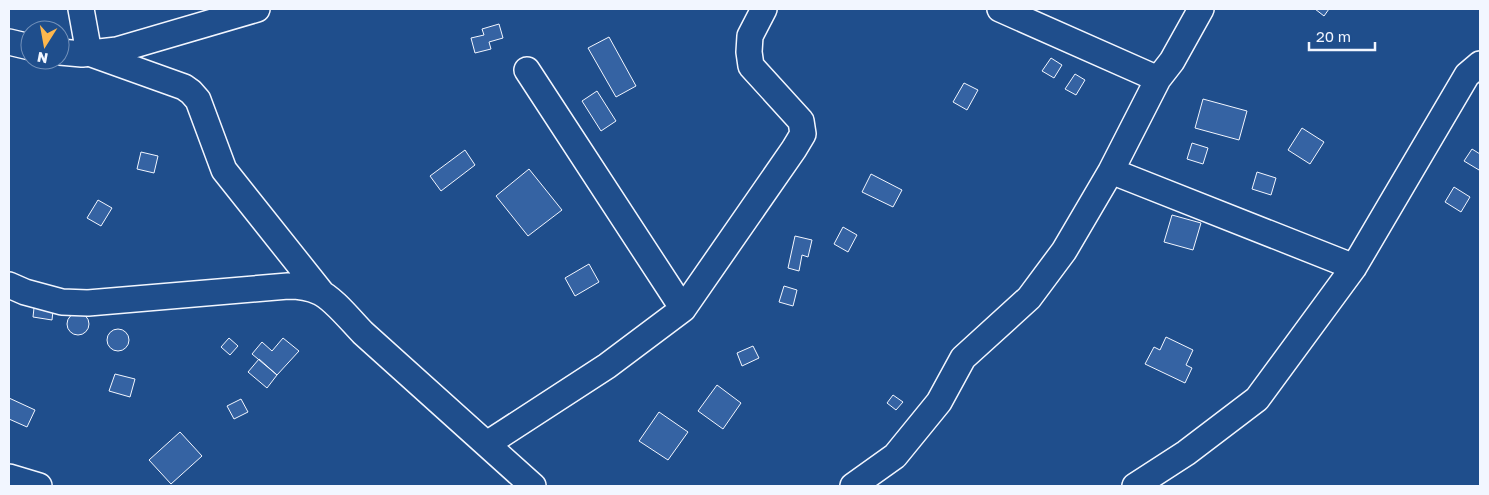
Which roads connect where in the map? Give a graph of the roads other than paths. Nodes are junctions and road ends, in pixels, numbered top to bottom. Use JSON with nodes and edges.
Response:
{"nodes":[{"id":1,"x":81,"y":9,"type":"edge"},
{"id":2,"x":256,"y":9,"type":"edge"},
{"id":3,"x":764,"y":9,"type":"edge"},
{"id":4,"x":1000,"y":9,"type":"edge"},
{"id":5,"x":1201,"y":9,"type":"edge"},
{"id":6,"x":70,"y":53,"type":"edge"},
{"id":7,"x":89,"y":53,"type":"junction"},
{"id":8,"x":1480,"y":64,"type":"edge"},
{"id":9,"x":527,"y":70,"type":"dead end"},
{"id":10,"x":1158,"y":79,"type":"junction"},
{"id":11,"x":1111,"y":171,"type":"junction"},
{"id":12,"x":1354,"y":268,"type":"junction"},
{"id":13,"x":9,"y":285,"type":"edge"},
{"id":14,"x":321,"y":292,"type":"junction"},
{"id":15,"x":683,"y":309,"type":"junction"},
{"id":16,"x":486,"y":444,"type":"junction"},
{"id":17,"x":9,"y":477,"type":"edge"},
{"id":18,"x":39,"y":486,"type":"edge"},
{"id":19,"x":533,"y":486,"type":"edge"},
{"id":20,"x":853,"y":486,"type":"edge"},
{"id":21,"x":1136,"y":486,"type":"edge"}],
"edges":[{"from":1,"to":7,"type":"street"},
{"from":2,"to":7,"type":"street"},
{"from":3,"to":15,"type":"street"},
{"from":4,"to":10,"type":"street"},
{"from":5,"to":10,"type":"street"},
{"from":6,"to":7,"type":"street"},
{"from":7,"to":14,"type":"street"},
{"from":8,"to":12,"type":"street"},
{"from":9,"to":15,"type":"street"},
{"from":10,"to":11,"type":"street"},
{"from":11,"to":12,"type":"street"},
{"from":11,"to":20,"type":"street"},
{"from":12,"to":21,"type":"street"},
{"from":13,"to":14,"type":"street"},
{"from":14,"to":16,"type":"street"},
{"from":15,"to":16,"type":"street"},
{"from":16,"to":19,"type":"street"},
{"from":17,"to":18,"type":"street"}]}
